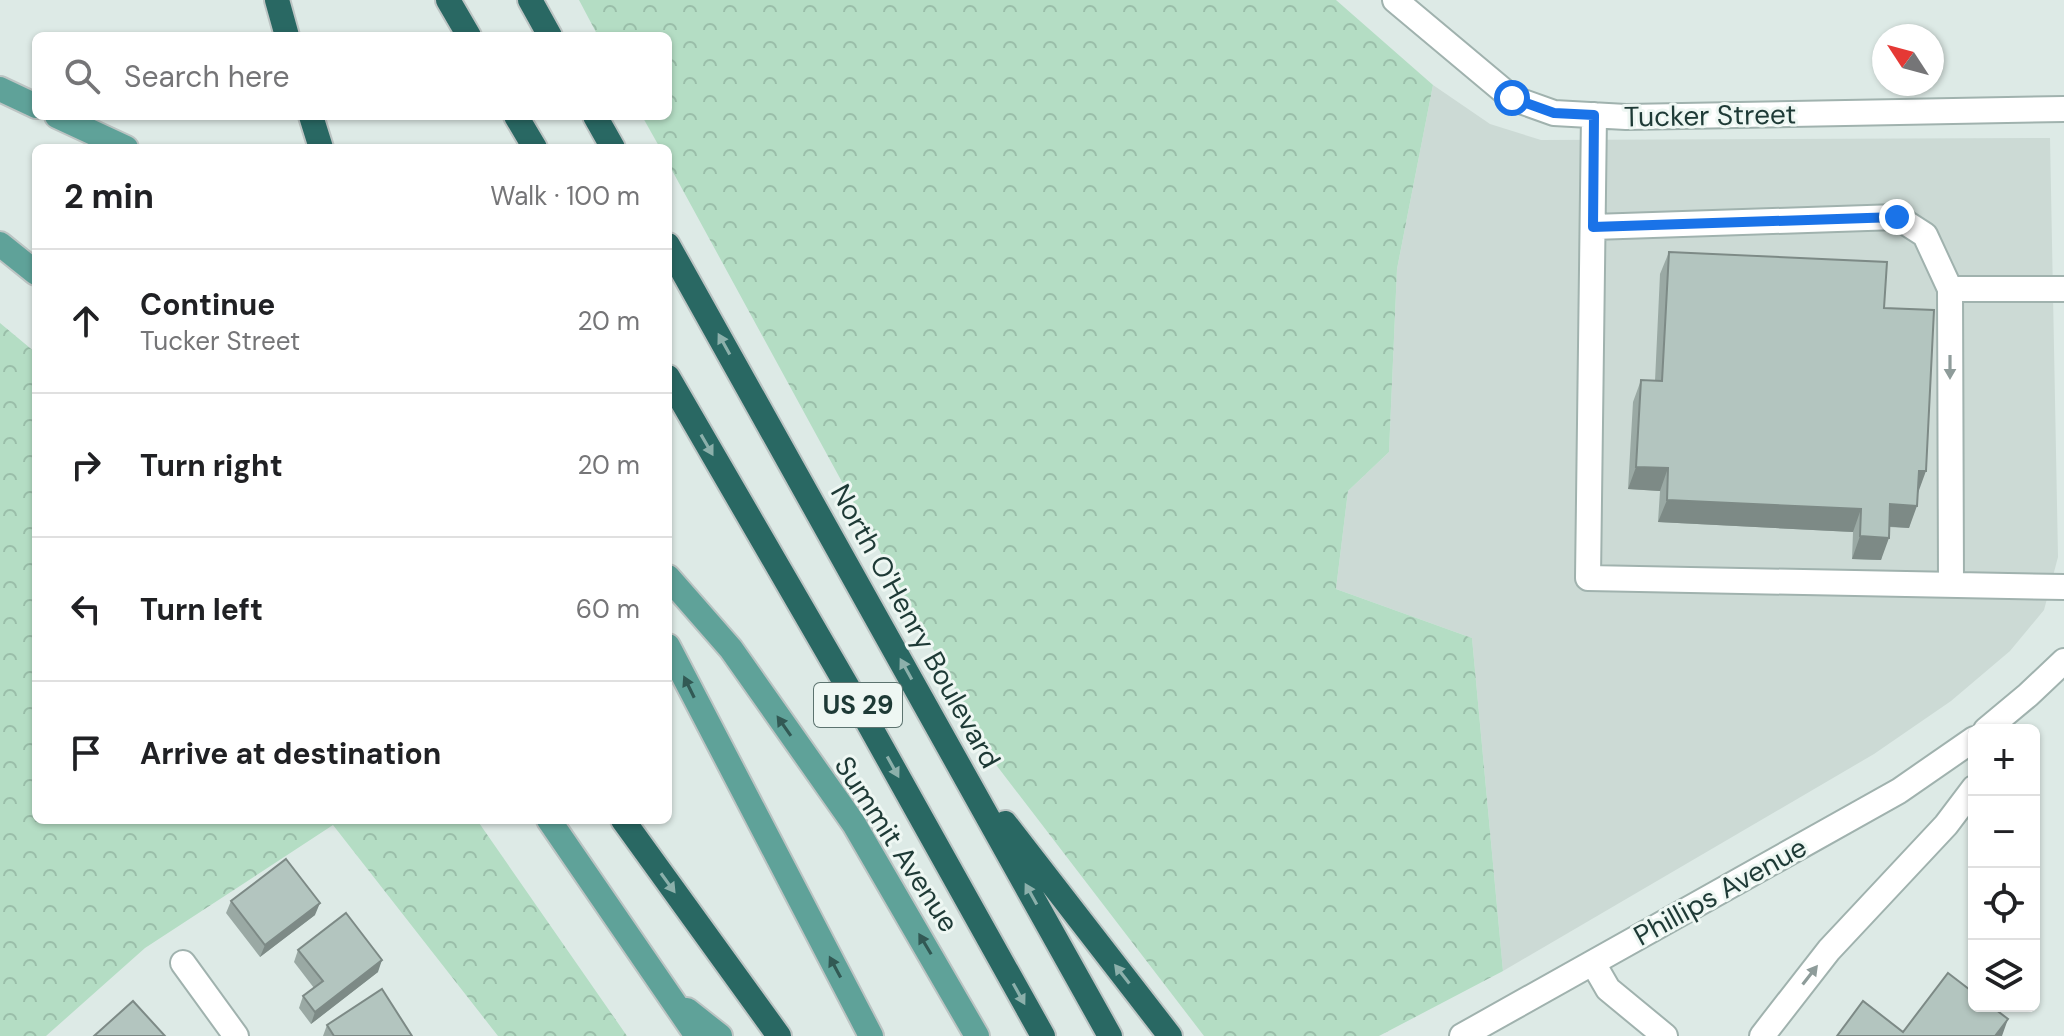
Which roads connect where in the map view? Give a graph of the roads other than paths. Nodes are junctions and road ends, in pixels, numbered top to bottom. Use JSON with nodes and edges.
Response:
{"nodes":[{"id":1,"x":277,"y":0,"type":"edge"},
{"id":2,"x":448,"y":0,"type":"edge"},
{"id":3,"x":530,"y":0,"type":"edge"},
{"id":4,"x":1395,"y":0,"type":"edge"},
{"id":5,"x":286,"y":32,"type":"edge"},
{"id":6,"x":467,"y":32,"type":"edge"},
{"id":7,"x":548,"y":32,"type":"edge"},
{"id":8,"x":0,"y":89,"type":"edge"},
{"id":9,"x":32,"y":104,"type":"edge"},
{"id":10,"x":2064,"y":109,"type":"edge"},
{"id":11,"x":1594,"y":115,"type":"junction"},
{"id":12,"x":66,"y":120,"type":"edge"},
{"id":13,"x":312,"y":120,"type":"edge"},
{"id":14,"x":518,"y":120,"type":"edge"},
{"id":15,"x":597,"y":120,"type":"edge"},
{"id":16,"x":117,"y":144,"type":"edge"},
{"id":17,"x":320,"y":144,"type":"edge"},
{"id":18,"x":533,"y":144,"type":"edge"},
{"id":19,"x":611,"y":144,"type":"edge"},
{"id":20,"x":1593,"y":227,"type":"junction"},
{"id":21,"x":0,"y":244,"type":"edge"},
{"id":22,"x":672,"y":252,"type":"edge"},
{"id":23,"x":32,"y":270,"type":"edge"},
{"id":24,"x":1950,"y":289,"type":"junction"},
{"id":25,"x":2064,"y":289,"type":"edge"},
{"id":26,"x":672,"y":384,"type":"edge"},
{"id":27,"x":672,"y":582,"type":"edge"},
{"id":28,"x":1951,"y":584,"type":"junction"},
{"id":29,"x":2064,"y":587,"type":"edge"},
{"id":30,"x":672,"y":654,"type":"edge"},
{"id":31,"x":2064,"y":661,"type":"edge"},
{"id":32,"x":1994,"y":724,"type":"edge"},
{"id":33,"x":1968,"y":743,"type":"edge"},
{"id":34,"x":958,"y":761,"type":"junction"},
{"id":35,"x":1968,"y":796,"type":"edge"},
{"id":36,"x":552,"y":824,"type":"edge"},
{"id":37,"x":626,"y":824,"type":"edge"},
{"id":38,"x":183,"y":963,"type":"dead end"},
{"id":39,"x":1593,"y":963,"type":"junction"},
{"id":40,"x":670,"y":996,"type":"junction"},
{"id":41,"x":236,"y":1036,"type":"edge"},
{"id":42,"x":697,"y":1036,"type":"edge"},
{"id":43,"x":720,"y":1036,"type":"edge"},
{"id":44,"x":779,"y":1036,"type":"edge"},
{"id":45,"x":871,"y":1036,"type":"edge"},
{"id":46,"x":977,"y":1036,"type":"edge"},
{"id":47,"x":1043,"y":1036,"type":"edge"},
{"id":48,"x":1110,"y":1036,"type":"edge"},
{"id":49,"x":1170,"y":1036,"type":"edge"},
{"id":50,"x":1462,"y":1036,"type":"edge"},
{"id":51,"x":1665,"y":1036,"type":"edge"},
{"id":52,"x":1762,"y":1036,"type":"edge"}],
"edges":[{"from":1,"to":5,"type":"highway"},
{"from":2,"to":6,"type":"highway"},
{"from":3,"to":7,"type":"highway"},
{"from":4,"to":11,"type":"street","name":"Tucker Street"},
{"from":8,"to":9,"type":"main road"},
{"from":10,"to":11,"type":"street","name":"Tucker Street"},
{"from":11,"to":20,"type":"street"},
{"from":12,"to":16,"type":"main road"},
{"from":13,"to":17,"type":"highway"},
{"from":14,"to":18,"type":"highway"},
{"from":15,"to":19,"type":"highway"},
{"from":20,"to":24,"type":"street"},
{"from":20,"to":28,"type":"street"},
{"from":21,"to":23,"type":"main road"},
{"from":34,"to":22,"type":"highway","name":"North O'Henry Boulevard","number":"US 29","one_way":true},
{"from":24,"to":25,"type":"street"},
{"from":24,"to":28,"type":"street","one_way":true},
{"from":26,"to":47,"type":"highway","number":"US 29","one_way":true},
{"from":46,"to":27,"type":"main road","name":"Summit Avenue","one_way":true},
{"from":28,"to":29,"type":"street"},
{"from":45,"to":30,"type":"main road","one_way":true},
{"from":31,"to":32,"type":"street","name":"Phillips Avenue"},
{"from":33,"to":39,"type":"street","name":"Phillips Avenue"},
{"from":48,"to":34,"type":"highway","name":"North O'Henry Boulevard","number":"US 29","one_way":true},
{"from":49,"to":34,"type":"highway","one_way":true},
{"from":52,"to":35,"type":"street","one_way":true},
{"from":36,"to":40,"type":"main road"},
{"from":37,"to":44,"type":"highway","one_way":true},
{"from":38,"to":41,"type":"street"},
{"from":39,"to":50,"type":"street","name":"Phillips Avenue"},
{"from":39,"to":51,"type":"street"},
{"from":40,"to":42,"type":"main road"},
{"from":40,"to":43,"type":"main road"}]}
